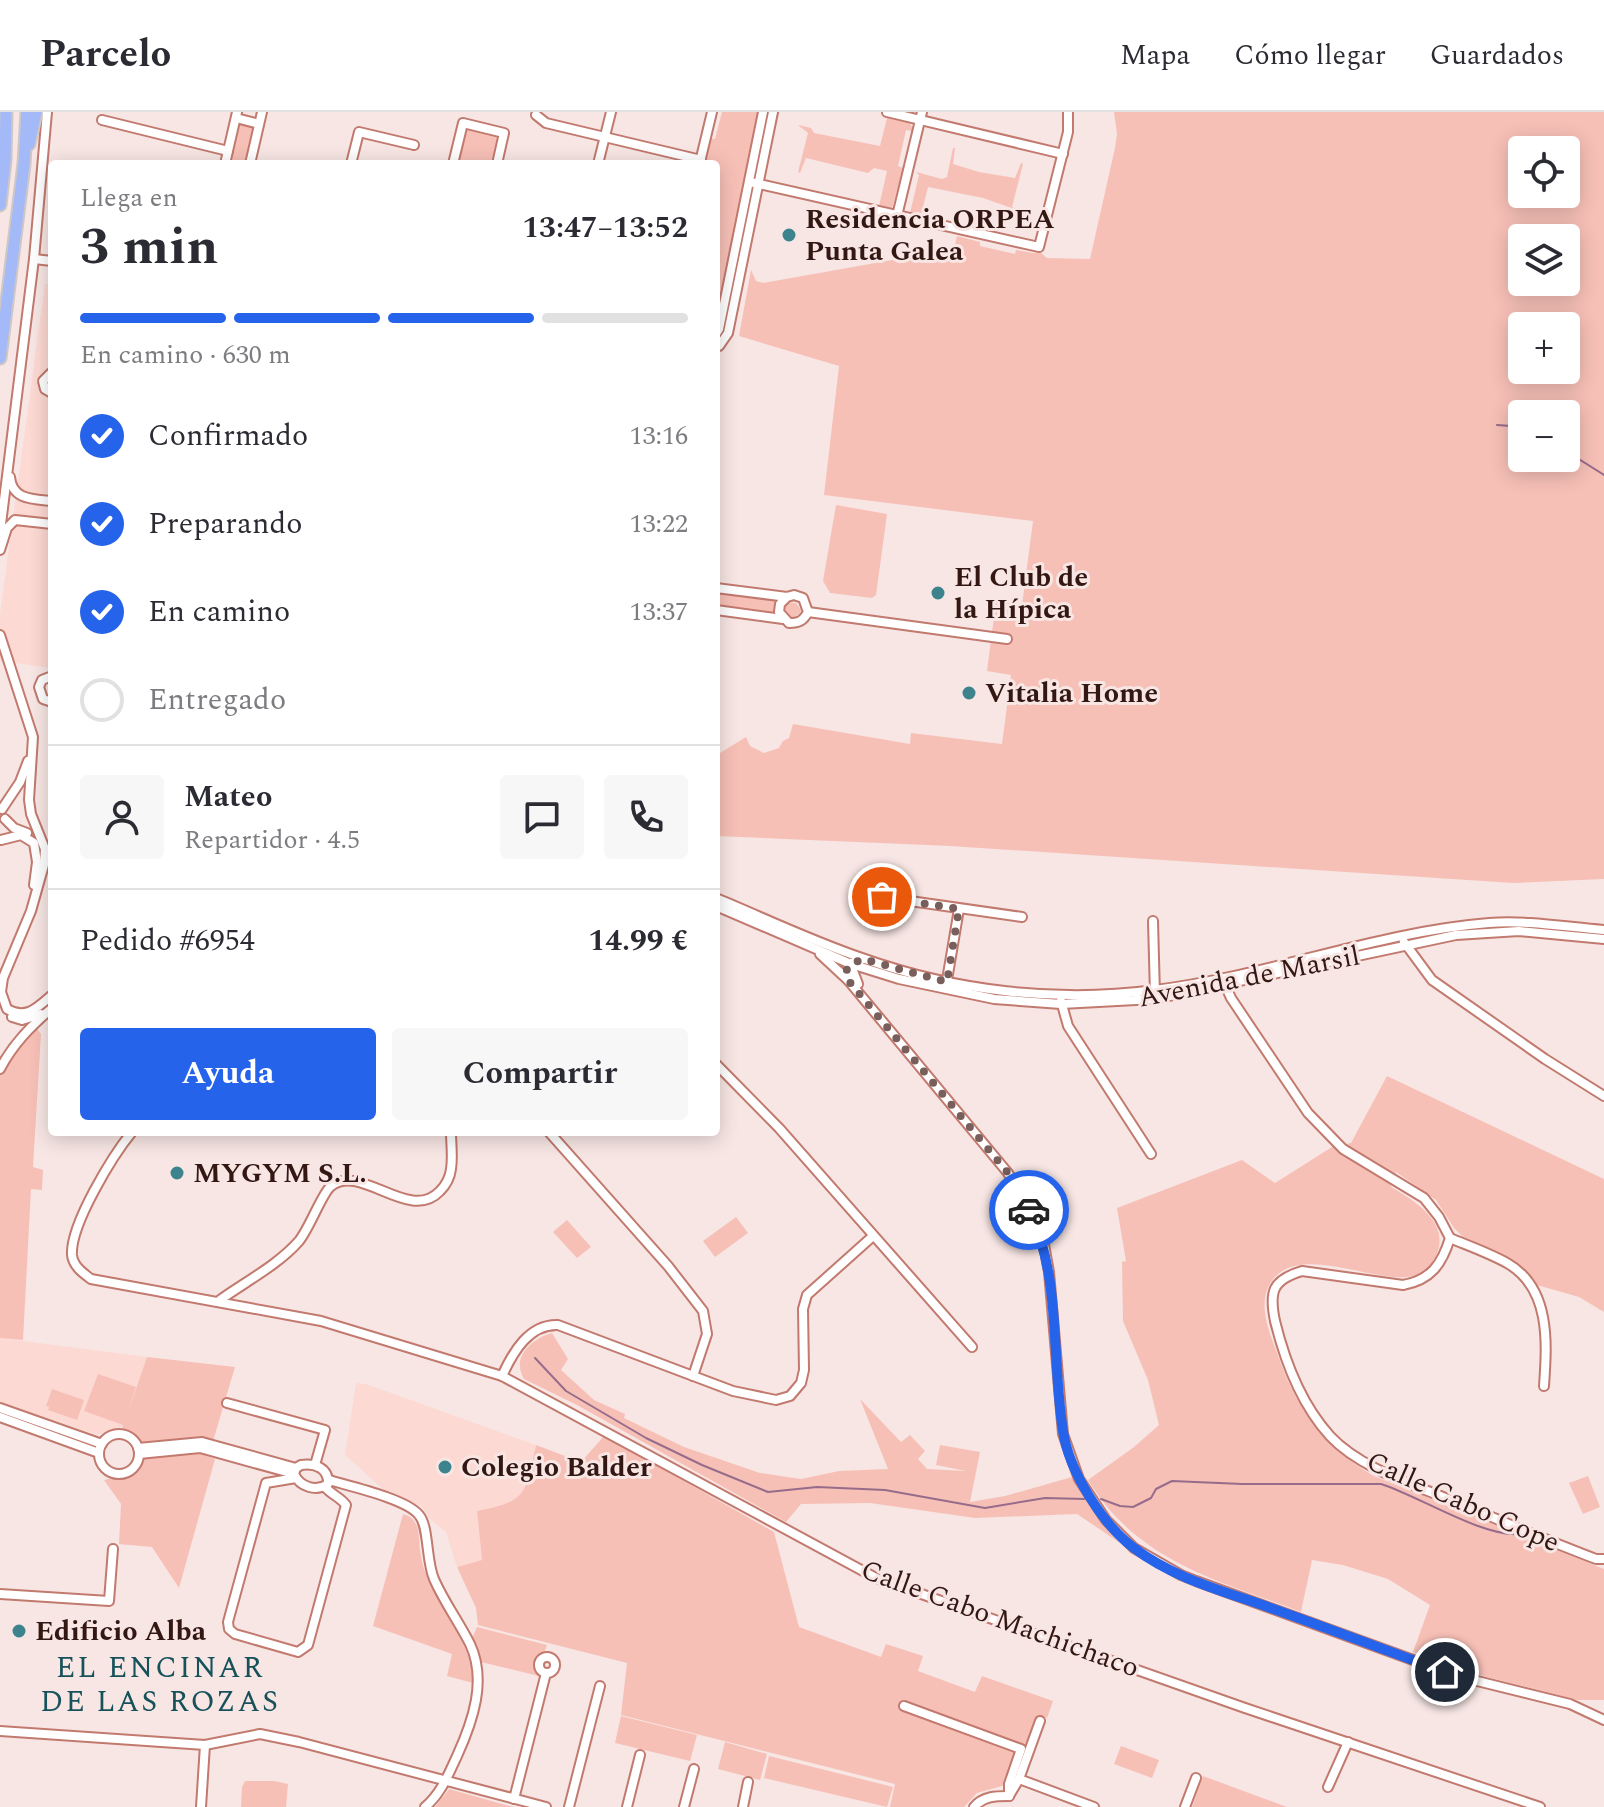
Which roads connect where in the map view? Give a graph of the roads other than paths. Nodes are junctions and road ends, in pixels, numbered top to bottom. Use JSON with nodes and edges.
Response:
{"nodes":[{"id":1,"x":6,"y":112,"type":"edge"},
{"id":2,"x":27,"y":112,"type":"edge"},
{"id":3,"x":36,"y":112,"type":"edge"},
{"id":4,"x":47,"y":112,"type":"edge"},
{"id":5,"x":262,"y":112,"type":"edge"},
{"id":6,"x":611,"y":112,"type":"edge"},
{"id":7,"x":712,"y":112,"type":"edge"},
{"id":8,"x":763,"y":112,"type":"edge"},
{"id":9,"x":773,"y":112,"type":"edge"},
{"id":10,"x":887,"y":112,"type":"edge"},
{"id":11,"x":1068,"y":112,"type":"edge"},
{"id":12,"x":237,"y":115,"type":"edge"},
{"id":13,"x":536,"y":115,"type":"dead end"},
{"id":14,"x":921,"y":116,"type":"edge"},
{"id":15,"x":102,"y":120,"type":"dead end"},
{"id":16,"x":259,"y":124,"type":"junction"},
{"id":17,"x":605,"y":137,"type":"junction"},
{"id":18,"x":414,"y":145,"type":"dead end"},
{"id":19,"x":228,"y":151,"type":"junction"},
{"id":20,"x":1063,"y":154,"type":"junction"},
{"id":21,"x":226,"y":160,"type":"edge"},
{"id":22,"x":251,"y":160,"type":"edge"},
{"id":23,"x":352,"y":160,"type":"edge"},
{"id":24,"x":454,"y":160,"type":"edge"},
{"id":25,"x":498,"y":160,"type":"edge"},
{"id":26,"x":599,"y":160,"type":"edge"},
{"id":27,"x":692,"y":160,"type":"edge"},
{"id":28,"x":700,"y":160,"type":"edge"},
{"id":29,"x":24,"y":164,"type":"junction"},
{"id":30,"x":754,"y":183,"type":"junction"},
{"id":31,"x":0,"y":205,"type":"edge"},
{"id":32,"x":897,"y":216,"type":"junction"},
{"id":33,"x":34,"y":259,"type":"junction"},
{"id":34,"x":48,"y":261,"type":"edge"},
{"id":35,"x":720,"y":325,"type":"edge"},
{"id":36,"x":720,"y":345,"type":"edge"},
{"id":37,"x":0,"y":358,"type":"edge"},
{"id":38,"x":9,"y":460,"type":"junction"},
{"id":39,"x":48,"y":501,"type":"edge"},
{"id":40,"x":48,"y":523,"type":"edge"},
{"id":41,"x":0,"y":532,"type":"edge"},
{"id":42,"x":0,"y":550,"type":"edge"},
{"id":43,"x":720,"y":589,"type":"edge"},
{"id":44,"x":787,"y":597,"type":"junction"},
{"id":45,"x":720,"y":611,"type":"edge"},
{"id":46,"x":808,"y":612,"type":"junction"},
{"id":47,"x":783,"y":619,"type":"junction"},
{"id":48,"x":0,"y":635,"type":"edge"},
{"id":49,"x":1007,"y":639,"type":"dead end"},
{"id":50,"x":48,"y":678,"type":"edge"},
{"id":51,"x":48,"y":701,"type":"edge"},
{"id":52,"x":32,"y":748,"type":"junction"},
{"id":53,"x":1,"y":806,"type":"edge"},
{"id":54,"x":5,"y":819,"type":"junction"},
{"id":55,"x":0,"y":840,"type":"edge"},
{"id":56,"x":37,"y":892,"type":"junction"},
{"id":57,"x":882,"y":897,"type":"dead end"},
{"id":58,"x":720,"y":900,"type":"edge"},
{"id":59,"x":720,"y":908,"type":"edge"},
{"id":60,"x":959,"y":909,"type":"junction"},
{"id":61,"x":1022,"y":917,"type":"dead end"},
{"id":62,"x":1153,"y":921,"type":"dead end"},
{"id":63,"x":1604,"y":930,"type":"edge"},
{"id":64,"x":1604,"y":939,"type":"edge"},
{"id":65,"x":1404,"y":941,"type":"junction"},
{"id":66,"x":813,"y":948,"type":"junction"},
{"id":67,"x":841,"y":950,"type":"junction"},
{"id":68,"x":863,"y":959,"type":"junction"},
{"id":69,"x":851,"y":964,"type":"junction"},
{"id":70,"x":872,"y":971,"type":"junction"},
{"id":71,"x":0,"y":974,"type":"edge"},
{"id":72,"x":1224,"y":982,"type":"junction"},
{"id":73,"x":855,"y":985,"type":"junction"},
{"id":74,"x":946,"y":986,"type":"junction"},
{"id":75,"x":1155,"y":995,"type":"junction"},
{"id":76,"x":48,"y":998,"type":"edge"},
{"id":77,"x":1061,"y":1000,"type":"junction"},
{"id":78,"x":0,"y":1006,"type":"edge"},
{"id":79,"x":48,"y":1011,"type":"edge"},
{"id":80,"x":48,"y":1012,"type":"edge"},
{"id":81,"x":720,"y":1068,"type":"edge"},
{"id":82,"x":0,"y":1069,"type":"edge"},
{"id":83,"x":1604,"y":1096,"type":"edge"},
{"id":84,"x":129,"y":1136,"type":"edge"},
{"id":85,"x":451,"y":1136,"type":"edge"},
{"id":86,"x":553,"y":1136,"type":"edge"},
{"id":87,"x":1151,"y":1154,"type":"dead end"},
{"id":88,"x":873,"y":1236,"type":"junction"},
{"id":89,"x":1450,"y":1238,"type":"junction"},
{"id":90,"x":220,"y":1300,"type":"junction"},
{"id":91,"x":972,"y":1347,"type":"dead end"},
{"id":92,"x":502,"y":1376,"type":"junction"},
{"id":93,"x":693,"y":1376,"type":"junction"},
{"id":94,"x":1544,"y":1386,"type":"dead end"},
{"id":95,"x":227,"y":1403,"type":"dead end"},
{"id":96,"x":0,"y":1408,"type":"edge"},
{"id":97,"x":0,"y":1417,"type":"edge"},
{"id":98,"x":101,"y":1448,"type":"junction"},
{"id":99,"x":138,"y":1451,"type":"junction"},
{"id":100,"x":315,"y":1465,"type":"junction"},
{"id":101,"x":295,"y":1473,"type":"junction"},
{"id":102,"x":327,"y":1483,"type":"junction"},
{"id":103,"x":113,"y":1549,"type":"dead end"},
{"id":104,"x":1604,"y":1559,"type":"edge"},
{"id":105,"x":0,"y":1594,"type":"edge"},
{"id":106,"x":546,"y":1673,"type":"dead end"},
{"id":107,"x":600,"y":1686,"type":"dead end"},
{"id":108,"x":904,"y":1706,"type":"dead end"},
{"id":109,"x":1604,"y":1720,"type":"edge"},
{"id":110,"x":1040,"y":1721,"type":"dead end"},
{"id":111,"x":0,"y":1731,"type":"edge"},
{"id":112,"x":1348,"y":1742,"type":"junction"},
{"id":113,"x":205,"y":1745,"type":"junction"},
{"id":114,"x":640,"y":1755,"type":"dead end"},
{"id":115,"x":694,"y":1769,"type":"dead end"},
{"id":116,"x":1196,"y":1778,"type":"dead end"},
{"id":117,"x":1019,"y":1779,"type":"junction"},
{"id":118,"x":446,"y":1780,"type":"junction"},
{"id":119,"x":748,"y":1782,"type":"dead end"},
{"id":120,"x":1328,"y":1787,"type":"dead end"},
{"id":121,"x":1009,"y":1796,"type":"junction"},
{"id":122,"x":514,"y":1799,"type":"junction"},
{"id":123,"x":1068,"y":1802,"type":"edge"},
{"id":124,"x":201,"y":1807,"type":"edge"},
{"id":125,"x":425,"y":1807,"type":"edge"},
{"id":126,"x":546,"y":1807,"type":"edge"},
{"id":127,"x":569,"y":1807,"type":"edge"},
{"id":128,"x":627,"y":1807,"type":"edge"},
{"id":129,"x":684,"y":1807,"type":"edge"},
{"id":130,"x":743,"y":1807,"type":"edge"},
{"id":131,"x":974,"y":1807,"type":"edge"},
{"id":132,"x":1094,"y":1807,"type":"edge"},
{"id":133,"x":1185,"y":1807,"type":"edge"},
{"id":134,"x":1540,"y":1807,"type":"edge"}],
"edges":[{"from":1,"to":31,"type":"highway"},
{"from":2,"to":29,"type":"highway"},
{"from":3,"to":29,"type":"highway"},
{"from":4,"to":33,"type":"street"},
{"from":5,"to":16,"type":"street"},
{"from":6,"to":17,"type":"street"},
{"from":7,"to":28,"type":"street"},
{"from":8,"to":30,"type":"street"},
{"from":9,"to":30,"type":"street"},
{"from":10,"to":14,"type":"street"},
{"from":11,"to":20,"type":"street"},
{"from":12,"to":16,"type":"street"},
{"from":12,"to":19,"type":"street"},
{"from":13,"to":17,"type":"street"},
{"from":14,"to":20,"type":"street"},
{"from":14,"to":32,"type":"street"},
{"from":15,"to":19,"type":"street"},
{"from":16,"to":22,"type":"street"},
{"from":17,"to":26,"type":"street"},
{"from":17,"to":27,"type":"street"},
{"from":18,"to":23,"type":"street"},
{"from":19,"to":21,"type":"street"},
{"from":20,"to":32,"type":"street"},
{"from":24,"to":25,"type":"street"},
{"from":29,"to":37,"type":"highway"},
{"from":30,"to":32,"type":"street"},
{"from":30,"to":35,"type":"street"},
{"from":30,"to":36,"type":"street"},
{"from":33,"to":34,"type":"street"},
{"from":33,"to":38,"type":"street"},
{"from":38,"to":39,"type":"street"},
{"from":38,"to":41,"type":"street"},
{"from":40,"to":42,"type":"street"},
{"from":43,"to":44,"type":"street"},
{"from":44,"to":46,"type":"street"},
{"from":44,"to":47,"type":"street"},
{"from":45,"to":47,"type":"street"},
{"from":46,"to":47,"type":"street"},
{"from":46,"to":49,"type":"street"},
{"from":48,"to":52,"type":"street"},
{"from":50,"to":51,"type":"street"},
{"from":52,"to":53,"type":"street"},
{"from":52,"to":56,"type":"street"},
{"from":53,"to":54,"type":"street"},
{"from":54,"to":55,"type":"street"},
{"from":54,"to":56,"type":"street"},
{"from":55,"to":71,"type":"street"},
{"from":56,"to":76,"type":"street"},
{"from":57,"to":60,"type":"street"},
{"from":58,"to":67,"type":"street","name":"Avenida de Marsil"},
{"from":59,"to":66,"type":"street","name":"Avenida de Marsil"},
{"from":60,"to":61,"type":"street"},
{"from":60,"to":74,"type":"street"},
{"from":62,"to":75,"type":"street"},
{"from":63,"to":65,"type":"street","name":"Avenida de Marsil"},
{"from":64,"to":65,"type":"street","name":"Avenida de Marsil"},
{"from":65,"to":72,"type":"street","name":"Avenida de Marsil"},
{"from":65,"to":83,"type":"street"},
{"from":66,"to":69,"type":"street","name":"Avenida de Marsil"},
{"from":66,"to":73,"type":"street"},
{"from":67,"to":68,"type":"street","name":"Avenida de Marsil"},
{"from":67,"to":69,"type":"street"},
{"from":68,"to":69,"type":"street"},
{"from":68,"to":74,"type":"street","name":"Avenida de Marsil"},
{"from":69,"to":70,"type":"street","name":"Avenida de Marsil"},
{"from":69,"to":73,"type":"street"},
{"from":70,"to":73,"type":"street"},
{"from":70,"to":74,"type":"street","name":"Avenida de Marsil"},
{"from":72,"to":75,"type":"street","name":"Avenida de Marsil"},
{"from":72,"to":89,"type":"street"},
{"from":73,"to":109,"type":"street"},
{"from":74,"to":77,"type":"street","name":"Avenida de Marsil"},
{"from":75,"to":77,"type":"street","name":"Avenida de Marsil"},
{"from":77,"to":87,"type":"street"},
{"from":78,"to":79,"type":"street"},
{"from":80,"to":82,"type":"street"},
{"from":81,"to":88,"type":"street"},
{"from":84,"to":90,"type":"street","name":"Calle Cabo Machichaco"},
{"from":85,"to":90,"type":"street"},
{"from":86,"to":93,"type":"street"},
{"from":88,"to":91,"type":"street"},
{"from":88,"to":93,"type":"street"},
{"from":89,"to":94,"type":"street"},
{"from":89,"to":104,"type":"street","name":"Calle Cabo Cope"},
{"from":90,"to":92,"type":"street","name":"Calle Cabo Machichaco"},
{"from":92,"to":93,"type":"street"},
{"from":92,"to":112,"type":"street","name":"Calle Cabo Machichaco"},
{"from":95,"to":100,"type":"street"},
{"from":96,"to":98,"type":"street"},
{"from":97,"to":98,"type":"street"},
{"from":98,"to":99,"type":"street"},
{"from":98,"to":99,"type":"street"},
{"from":99,"to":101,"type":"street"},
{"from":100,"to":101,"type":"street"},
{"from":100,"to":102,"type":"street"},
{"from":101,"to":102,"type":"street"},
{"from":101,"to":102,"type":"street"},
{"from":102,"to":118,"type":"street"},
{"from":103,"to":105,"type":"street"},
{"from":106,"to":122,"type":"street"},
{"from":107,"to":127,"type":"street"},
{"from":108,"to":121,"type":"street"},
{"from":110,"to":117,"type":"street"},
{"from":111,"to":113,"type":"street"},
{"from":112,"to":120,"type":"street"},
{"from":112,"to":134,"type":"street","name":"Calle Cabo Machichaco"},
{"from":113,"to":118,"type":"street"},
{"from":113,"to":124,"type":"street"},
{"from":114,"to":128,"type":"street"},
{"from":115,"to":129,"type":"street"},
{"from":116,"to":133,"type":"street"},
{"from":117,"to":121,"type":"street"},
{"from":117,"to":123,"type":"street"},
{"from":118,"to":122,"type":"street"},
{"from":118,"to":125,"type":"street"},
{"from":119,"to":130,"type":"street"},
{"from":121,"to":131,"type":"street"},
{"from":122,"to":126,"type":"street"},
{"from":123,"to":132,"type":"street"}]}
